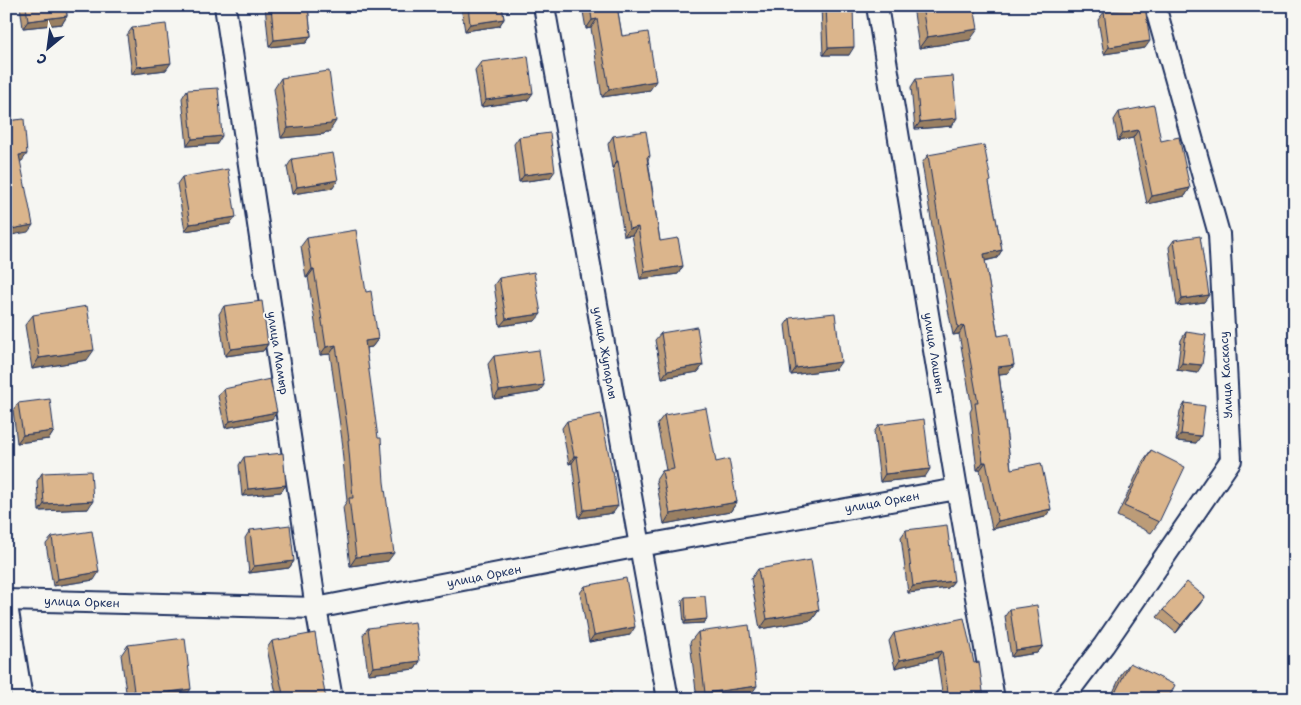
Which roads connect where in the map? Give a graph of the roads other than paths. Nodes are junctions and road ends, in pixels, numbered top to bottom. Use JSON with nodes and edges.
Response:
{"nodes":[{"id":1,"x":225,"y":6,"type":"edge"},
{"id":2,"x":544,"y":6,"type":"edge"},
{"id":3,"x":877,"y":6,"type":"edge"},
{"id":4,"x":1157,"y":6,"type":"edge"},
{"id":5,"x":957,"y":488,"type":"junction"},
{"id":6,"x":640,"y":546,"type":"junction"},
{"id":7,"x":6,"y":600,"type":"edge"},
{"id":8,"x":316,"y":608,"type":"junction"},
{"id":9,"x":22,"y":699,"type":"edge"},
{"id":10,"x":332,"y":699,"type":"edge"},
{"id":11,"x":668,"y":699,"type":"edge"},
{"id":12,"x":994,"y":699,"type":"edge"},
{"id":13,"x":1063,"y":699,"type":"edge"}],
"edges":[{"from":1,"to":8,"type":"street","name":"улица Мамыр"},
{"from":2,"to":6,"type":"street","name":"улица Жупарлы"},
{"from":3,"to":5,"type":"street","name":"улица Лашын"},
{"from":4,"to":13,"type":"street","name":"Улица Каскасу"},
{"from":5,"to":6,"type":"street","name":"улица Оркен"},
{"from":5,"to":12,"type":"street","name":"улица Лашын"},
{"from":6,"to":8,"type":"street","name":"улица Оркен"},
{"from":6,"to":11,"type":"street","name":"улица Жупарлы"},
{"from":7,"to":8,"type":"street","name":"улица Оркен"},
{"from":7,"to":9,"type":"street"},
{"from":8,"to":10,"type":"street","name":"улица Мамыр"}]}
